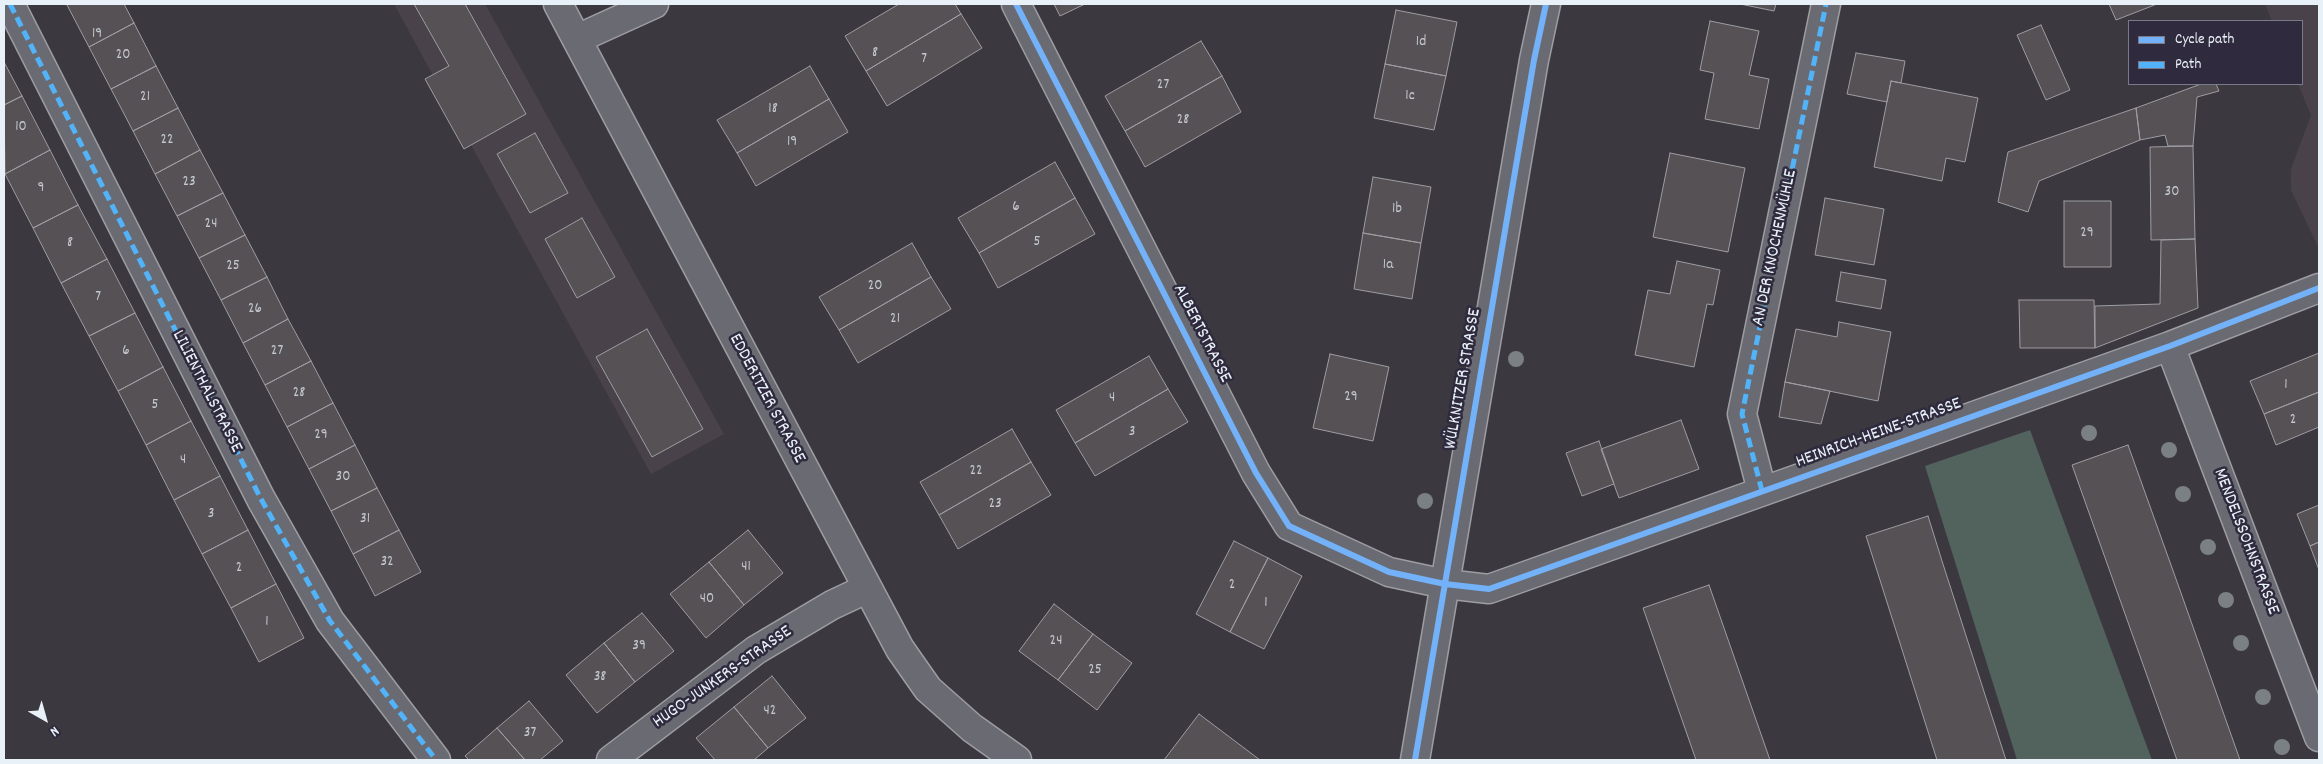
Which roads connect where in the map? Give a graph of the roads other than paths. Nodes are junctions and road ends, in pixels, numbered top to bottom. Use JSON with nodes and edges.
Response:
{"nodes":[{"id":1,"x":10,"y":4,"type":"edge"},
{"id":2,"x":558,"y":4,"type":"edge"},
{"id":3,"x":654,"y":4,"type":"edge"},
{"id":4,"x":1016,"y":4,"type":"edge"},
{"id":5,"x":1546,"y":4,"type":"edge"},
{"id":6,"x":1826,"y":4,"type":"edge"},
{"id":7,"x":577,"y":39,"type":"junction"},
{"id":8,"x":2319,"y":288,"type":"edge"},
{"id":9,"x":2170,"y":346,"type":"junction"},
{"id":10,"x":1762,"y":491,"type":"junction"},
{"id":11,"x":1445,"y":584,"type":"junction"},
{"id":12,"x":866,"y":589,"type":"junction"},
{"id":13,"x":2319,"y":737,"type":"edge"},
{"id":14,"x":436,"y":760,"type":"edge"},
{"id":15,"x":611,"y":760,"type":"edge"},
{"id":16,"x":1017,"y":760,"type":"edge"},
{"id":17,"x":1415,"y":760,"type":"edge"}],
"edges":[{"from":1,"to":14,"type":"street","name":"LILIENTHALSTRASSE"},
{"from":2,"to":7,"type":"street","name":"EDDERITZER STRASSE"},
{"from":3,"to":7,"type":"street"},
{"from":4,"to":11,"type":"street","name":"ALBERTSTRASSE"},
{"from":5,"to":11,"type":"street","name":"WÜLKNITZER STRASSE"},
{"from":6,"to":10,"type":"street","name":"AN DER KNOCHENMÜHLE"},
{"from":7,"to":12,"type":"street","name":"EDDERITZER STRASSE"},
{"from":8,"to":9,"type":"street","name":"HEINRICH-HEINE-STRASSE"},
{"from":9,"to":10,"type":"street","name":"HEINRICH-HEINE-STRASSE"},
{"from":9,"to":13,"type":"street","name":"MENDELSSOHNSTRASSE"},
{"from":10,"to":11,"type":"street","name":"HEINRICH-HEINE-STRASSE"},
{"from":11,"to":17,"type":"street","name":"WÜLKNITZER STRASSE"},
{"from":12,"to":15,"type":"street","name":"HUGO-JUNKERS-STRASSE"},
{"from":12,"to":16,"type":"street","name":"EDDERITZER STRASSE"}]}
